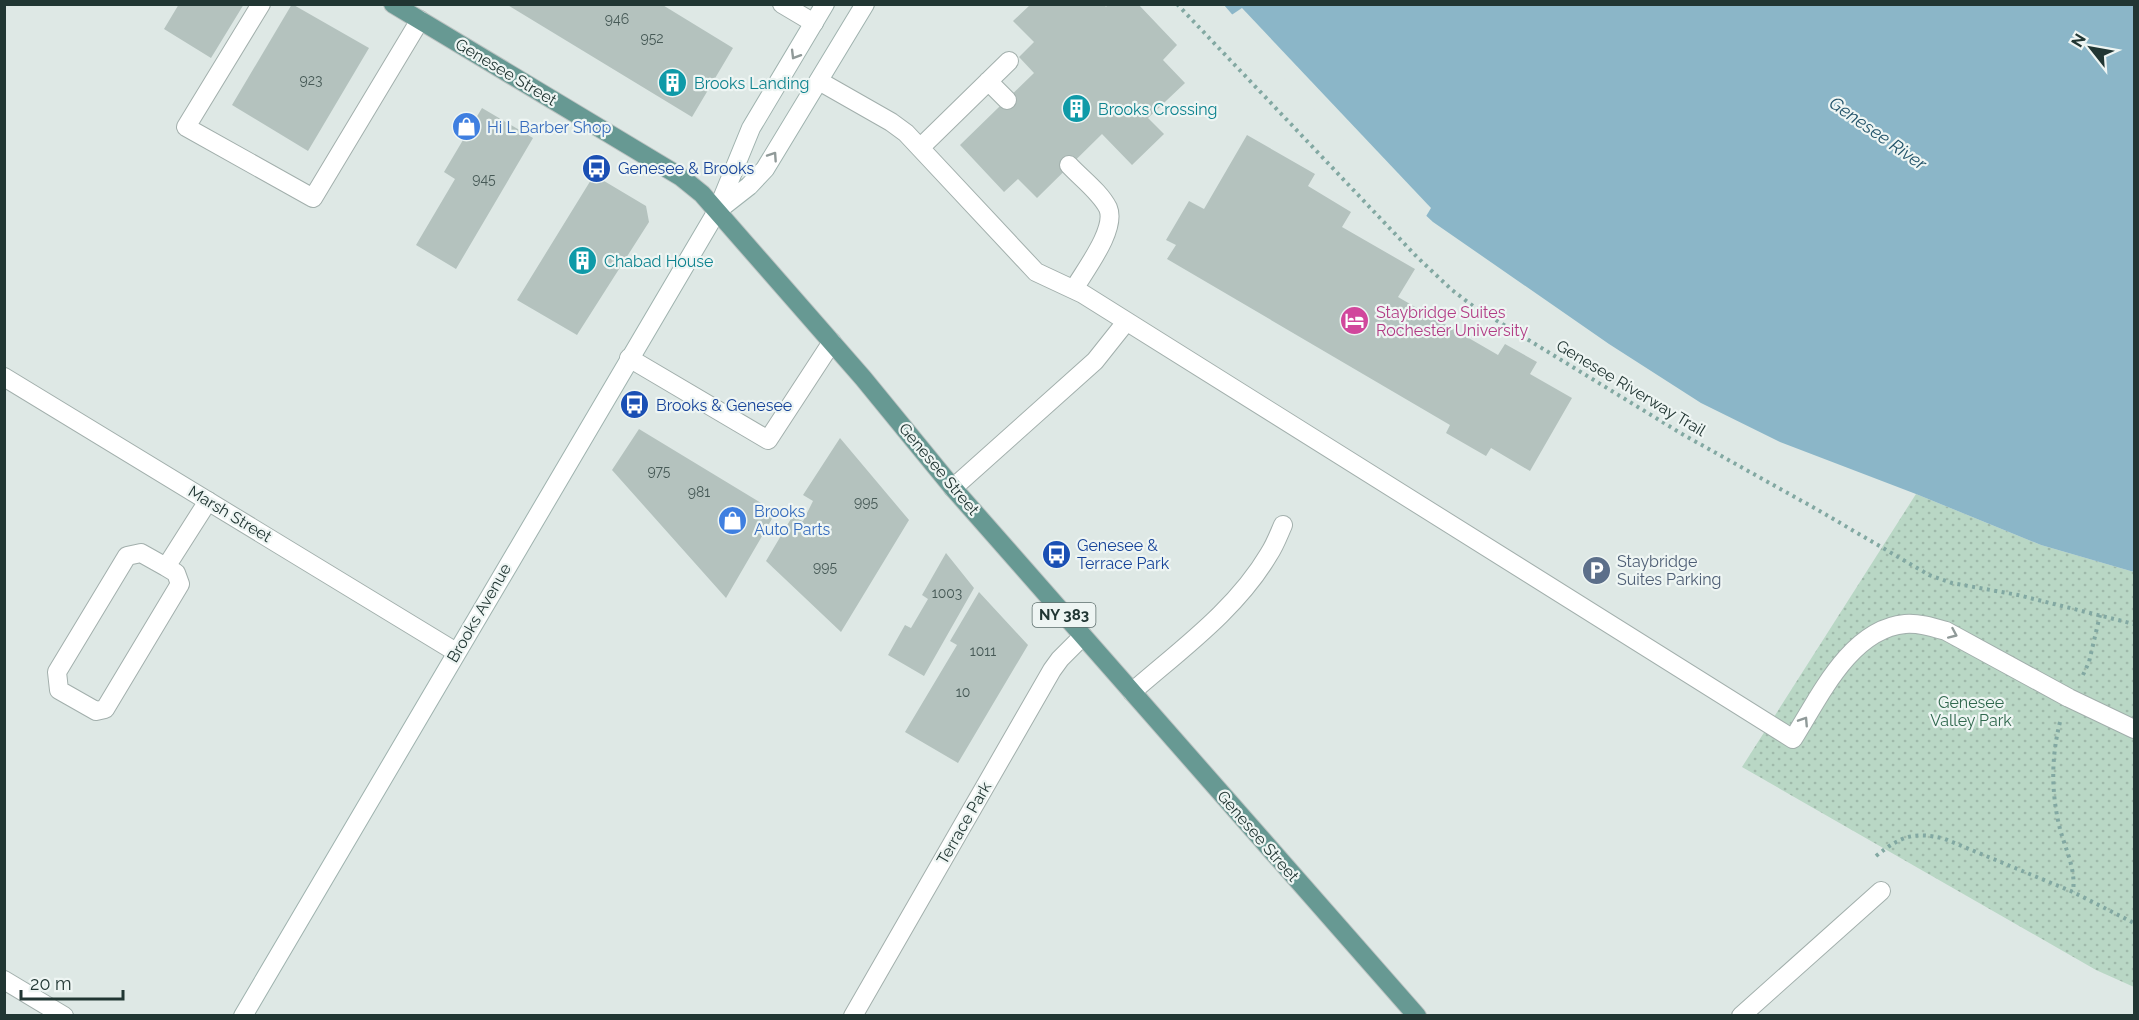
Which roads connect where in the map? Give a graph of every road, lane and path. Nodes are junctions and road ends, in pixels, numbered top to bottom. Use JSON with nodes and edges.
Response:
{"nodes":[{"id":1,"x":261,"y":4,"type":"edge"},
{"id":2,"x":393,"y":4,"type":"edge"},
{"id":3,"x":782,"y":4,"type":"edge"},
{"id":4,"x":825,"y":4,"type":"edge"},
{"id":5,"x":865,"y":4,"type":"edge"},
{"id":6,"x":1177,"y":4,"type":"edge"},
{"id":7,"x":420,"y":20,"type":"junction"},
{"id":8,"x":814,"y":22,"type":"junction"},
{"id":9,"x":1009,"y":61,"type":"dead end"},
{"id":10,"x":819,"y":81,"type":"junction"},
{"id":11,"x":988,"y":81,"type":"junction"},
{"id":12,"x":1007,"y":100,"type":"dead end"},
{"id":13,"x":921,"y":147,"type":"junction"},
{"id":14,"x":1069,"y":165,"type":"dead end"},
{"id":15,"x":717,"y":211,"type":"junction"},
{"id":16,"x":1074,"y":289,"type":"junction"},
{"id":17,"x":1125,"y":322,"type":"junction"},
{"id":18,"x":832,"y":342,"type":"junction"},
{"id":19,"x":629,"y":358,"type":"junction"},
{"id":20,"x":4,"y":377,"type":"edge"},
{"id":21,"x":953,"y":488,"type":"junction"},
{"id":22,"x":208,"y":501,"type":"junction"},
{"id":23,"x":1283,"y":525,"type":"dead end"},
{"id":24,"x":166,"y":567,"type":"junction"},
{"id":25,"x":2100,"y":615,"type":"junction"},
{"id":26,"x":2134,"y":624,"type":"edge"},
{"id":27,"x":1083,"y":636,"type":"junction"},
{"id":28,"x":456,"y":652,"type":"junction"},
{"id":29,"x":1132,"y":692,"type":"junction"},
{"id":30,"x":2069,"y":699,"type":"junction"},
{"id":31,"x":2134,"y":729,"type":"edge"},
{"id":32,"x":1876,"y":856,"type":"dead end"},
{"id":33,"x":1881,"y":891,"type":"dead end"},
{"id":34,"x":2073,"y":892,"type":"junction"},
{"id":35,"x":2134,"y":923,"type":"edge"},
{"id":36,"x":4,"y":980,"type":"edge"},
{"id":37,"x":64,"y":1016,"type":"edge"},
{"id":38,"x":243,"y":1016,"type":"edge"},
{"id":39,"x":853,"y":1016,"type":"edge"},
{"id":40,"x":1417,"y":1016,"type":"edge"},
{"id":41,"x":1741,"y":1016,"type":"edge"}],
"edges":[{"from":1,"to":7,"type":"main road"},
{"from":2,"to":7,"type":"main road","name":"Genesee Street"},
{"from":3,"to":8,"type":"main road"},
{"from":4,"to":8,"type":"main road"},
{"from":5,"to":10,"type":"main road"},
{"from":6,"to":25,"type":"path","name":"Genesee Riverway Trail"},
{"from":7,"to":15,"type":"main road","name":"Genesee Street"},
{"from":8,"to":15,"type":"main road","one_way":true},
{"from":9,"to":11,"type":"main road"},
{"from":10,"to":13,"type":"main road"},
{"from":15,"to":10,"type":"main road","one_way":true},
{"from":11,"to":12,"type":"main road"},
{"from":11,"to":13,"type":"main road"},
{"from":13,"to":16,"type":"main road"},
{"from":14,"to":16,"type":"main road"},
{"from":15,"to":18,"type":"main road","name":"Genesee Street","number":"NY 383"},
{"from":15,"to":19,"type":"main road","name":"Brooks Avenue"},
{"from":16,"to":17,"type":"main road"},
{"from":17,"to":21,"type":"main road"},
{"from":17,"to":30,"type":"main road","one_way":true},
{"from":18,"to":19,"type":"main road"},
{"from":18,"to":21,"type":"main road","name":"Genesee Street","number":"NY 383"},
{"from":19,"to":28,"type":"main road","name":"Brooks Avenue"},
{"from":20,"to":22,"type":"main road","name":"Marsh Street"},
{"from":21,"to":27,"type":"main road","name":"Genesee Street","number":"NY 383"},
{"from":22,"to":24,"type":"main road"},
{"from":22,"to":28,"type":"main road","name":"Marsh Street"},
{"from":23,"to":29,"type":"main road"},
{"from":24,"to":24,"type":"main road"},
{"from":25,"to":26,"type":"path","name":"Genesee Riverway Trail"},
{"from":25,"to":30,"type":"path"},
{"from":27,"to":29,"type":"main road","name":"Genesee Street","number":"NY 383"},
{"from":27,"to":39,"type":"main road","name":"Terrace Park"},
{"from":28,"to":38,"type":"main road","name":"Brooks Avenue"},
{"from":29,"to":40,"type":"main road","name":"Genesee Street","number":"NY 383"},
{"from":30,"to":31,"type":"main road"},
{"from":30,"to":34,"type":"path"},
{"from":32,"to":34,"type":"path"},
{"from":33,"to":41,"type":"main road"},
{"from":34,"to":35,"type":"path"},
{"from":36,"to":37,"type":"main road"}]}
